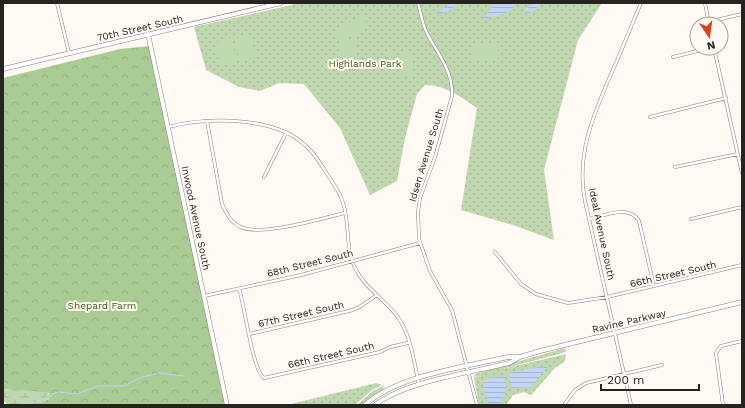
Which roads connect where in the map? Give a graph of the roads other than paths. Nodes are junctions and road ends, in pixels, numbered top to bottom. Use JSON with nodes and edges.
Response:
{"nodes":[{"id":1,"x":57,"y":3,"type":"edge"},
{"id":2,"x":281,"y":3,"type":"edge"},
{"id":3,"x":418,"y":3,"type":"edge"},
{"id":4,"x":641,"y":3,"type":"edge"},
{"id":5,"x":705,"y":3,"type":"edge"},
{"id":6,"x":742,"y":14,"type":"edge"},
{"id":7,"x":707,"y":16,"type":"edge"},
{"id":8,"x":729,"y":17,"type":"edge"},
{"id":9,"x":148,"y":34,"type":"junction"},
{"id":10,"x":69,"y":53,"type":"junction"},
{"id":11,"x":689,"y":53,"type":"edge"},
{"id":12,"x":716,"y":56,"type":"edge"},
{"id":13,"x":673,"y":57,"type":"dead end"},
{"id":14,"x":3,"y":69,"type":"edge"},
{"id":15,"x":726,"y":98,"type":"junction"},
{"id":16,"x":650,"y":117,"type":"dead end"},
{"id":17,"x":207,"y":121,"type":"junction"},
{"id":18,"x":168,"y":127,"type":"junction"},
{"id":19,"x":286,"y":133,"type":"junction"},
{"id":20,"x":738,"y":154,"type":"junction"},
{"id":21,"x":675,"y":167,"type":"dead end"},
{"id":22,"x":742,"y":173,"type":"edge"},
{"id":23,"x":264,"y":177,"type":"dead end"},
{"id":24,"x":742,"y":207,"type":"edge"},
{"id":25,"x":345,"y":213,"type":"junction"},
{"id":26,"x":589,"y":219,"type":"junction"},
{"id":27,"x":691,"y":219,"type":"dead end"},
{"id":28,"x":420,"y":243,"type":"junction"},
{"id":29,"x":495,"y":252,"type":"dead end"},
{"id":30,"x":352,"y":260,"type":"junction"},
{"id":31,"x":742,"y":265,"type":"edge"},
{"id":32,"x":654,"y":286,"type":"junction"},
{"id":33,"x":239,"y":289,"type":"junction"},
{"id":34,"x":377,"y":295,"type":"junction"},
{"id":35,"x":204,"y":296,"type":"junction"},
{"id":36,"x":607,"y":297,"type":"junction"},
{"id":37,"x":742,"y":302,"type":"edge"},
{"id":38,"x":615,"y":332,"type":"junction"},
{"id":39,"x":250,"y":334,"type":"junction"},
{"id":40,"x":742,"y":341,"type":"edge"},
{"id":41,"x":408,"y":342,"type":"junction"},
{"id":42,"x":520,"y":357,"type":"junction"},
{"id":43,"x":662,"y":365,"type":"dead end"},
{"id":44,"x":468,"y":366,"type":"junction"},
{"id":45,"x":469,"y":373,"type":"junction"},
{"id":46,"x":624,"y":374,"type":"junction"},
{"id":47,"x":418,"y":378,"type":"junction"},
{"id":48,"x":419,"y":385,"type":"junction"},
{"id":49,"x":227,"y":405,"type":"edge"},
{"id":50,"x":365,"y":405,"type":"edge"},
{"id":51,"x":375,"y":405,"type":"edge"},
{"id":52,"x":477,"y":405,"type":"edge"},
{"id":53,"x":564,"y":405,"type":"edge"},
{"id":54,"x":631,"y":405,"type":"edge"},
{"id":55,"x":723,"y":405,"type":"edge"}],
"edges":[{"from":1,"to":10,"type":"street"},
{"from":2,"to":9,"type":"street","name":"70th Street South"},
{"from":3,"to":28,"type":"street","name":"Idsen Avenue South"},
{"from":4,"to":26,"type":"street","name":"Ideal Avenue South"},
{"from":5,"to":7,"type":"street"},
{"from":6,"to":8,"type":"street"},
{"from":9,"to":10,"type":"street","name":"70th Street South"},
{"from":9,"to":18,"type":"street","name":"Inwood Avenue South"},
{"from":10,"to":14,"type":"street","name":"70th Street South"},
{"from":11,"to":13,"type":"street"},
{"from":12,"to":15,"type":"street"},
{"from":15,"to":16,"type":"street"},
{"from":15,"to":20,"type":"street"},
{"from":17,"to":18,"type":"street"},
{"from":17,"to":19,"type":"street"},
{"from":17,"to":25,"type":"street"},
{"from":18,"to":35,"type":"street","name":"Inwood Avenue South"},
{"from":19,"to":23,"type":"street"},
{"from":19,"to":25,"type":"street"},
{"from":20,"to":21,"type":"street"},
{"from":20,"to":22,"type":"street"},
{"from":24,"to":27,"type":"street"},
{"from":25,"to":30,"type":"street"},
{"from":26,"to":32,"type":"street"},
{"from":26,"to":36,"type":"street","name":"Ideal Avenue South"},
{"from":28,"to":30,"type":"street","name":"68th Street South"},
{"from":28,"to":44,"type":"street","name":"Idsen Avenue South"},
{"from":29,"to":36,"type":"street","name":"66th Street South"},
{"from":30,"to":33,"type":"street","name":"68th Street South"},
{"from":30,"to":34,"type":"street"},
{"from":31,"to":32,"type":"street","name":"66th Street South"},
{"from":32,"to":36,"type":"street","name":"66th Street South"},
{"from":33,"to":35,"type":"street","name":"68th Street South"},
{"from":33,"to":39,"type":"street"},
{"from":34,"to":39,"type":"street","name":"67th Street South"},
{"from":34,"to":41,"type":"street"},
{"from":35,"to":49,"type":"street","name":"Inwood Avenue South"},
{"from":36,"to":38,"type":"street","name":"Ideal Avenue South"},
{"from":37,"to":38,"type":"street","name":"Ravine Parkway"},
{"from":38,"to":42,"type":"street","name":"Ravine Parkway"},
{"from":38,"to":46,"type":"street","name":"Ideal Avenue South"},
{"from":39,"to":41,"type":"street","name":"66th Street South"},
{"from":40,"to":55,"type":"street"},
{"from":41,"to":47,"type":"street"},
{"from":42,"to":44,"type":"street","name":"Ravine Parkway"},
{"from":42,"to":45,"type":"street","name":"Ravine Parkway"},
{"from":43,"to":46,"type":"street"},
{"from":44,"to":45,"type":"street","name":"Idsen Avenue South"},
{"from":44,"to":47,"type":"street","name":"Ravine Parkway"},
{"from":45,"to":48,"type":"street","name":"Ravine Parkway"},
{"from":45,"to":52,"type":"street","name":"Idsen Avenue South"},
{"from":46,"to":53,"type":"street"},
{"from":46,"to":54,"type":"street","name":"Ideal Avenue South"},
{"from":47,"to":48,"type":"street"},
{"from":47,"to":50,"type":"street","name":"Ravine Parkway"},
{"from":48,"to":51,"type":"street","name":"Ravine Parkway"}]}
